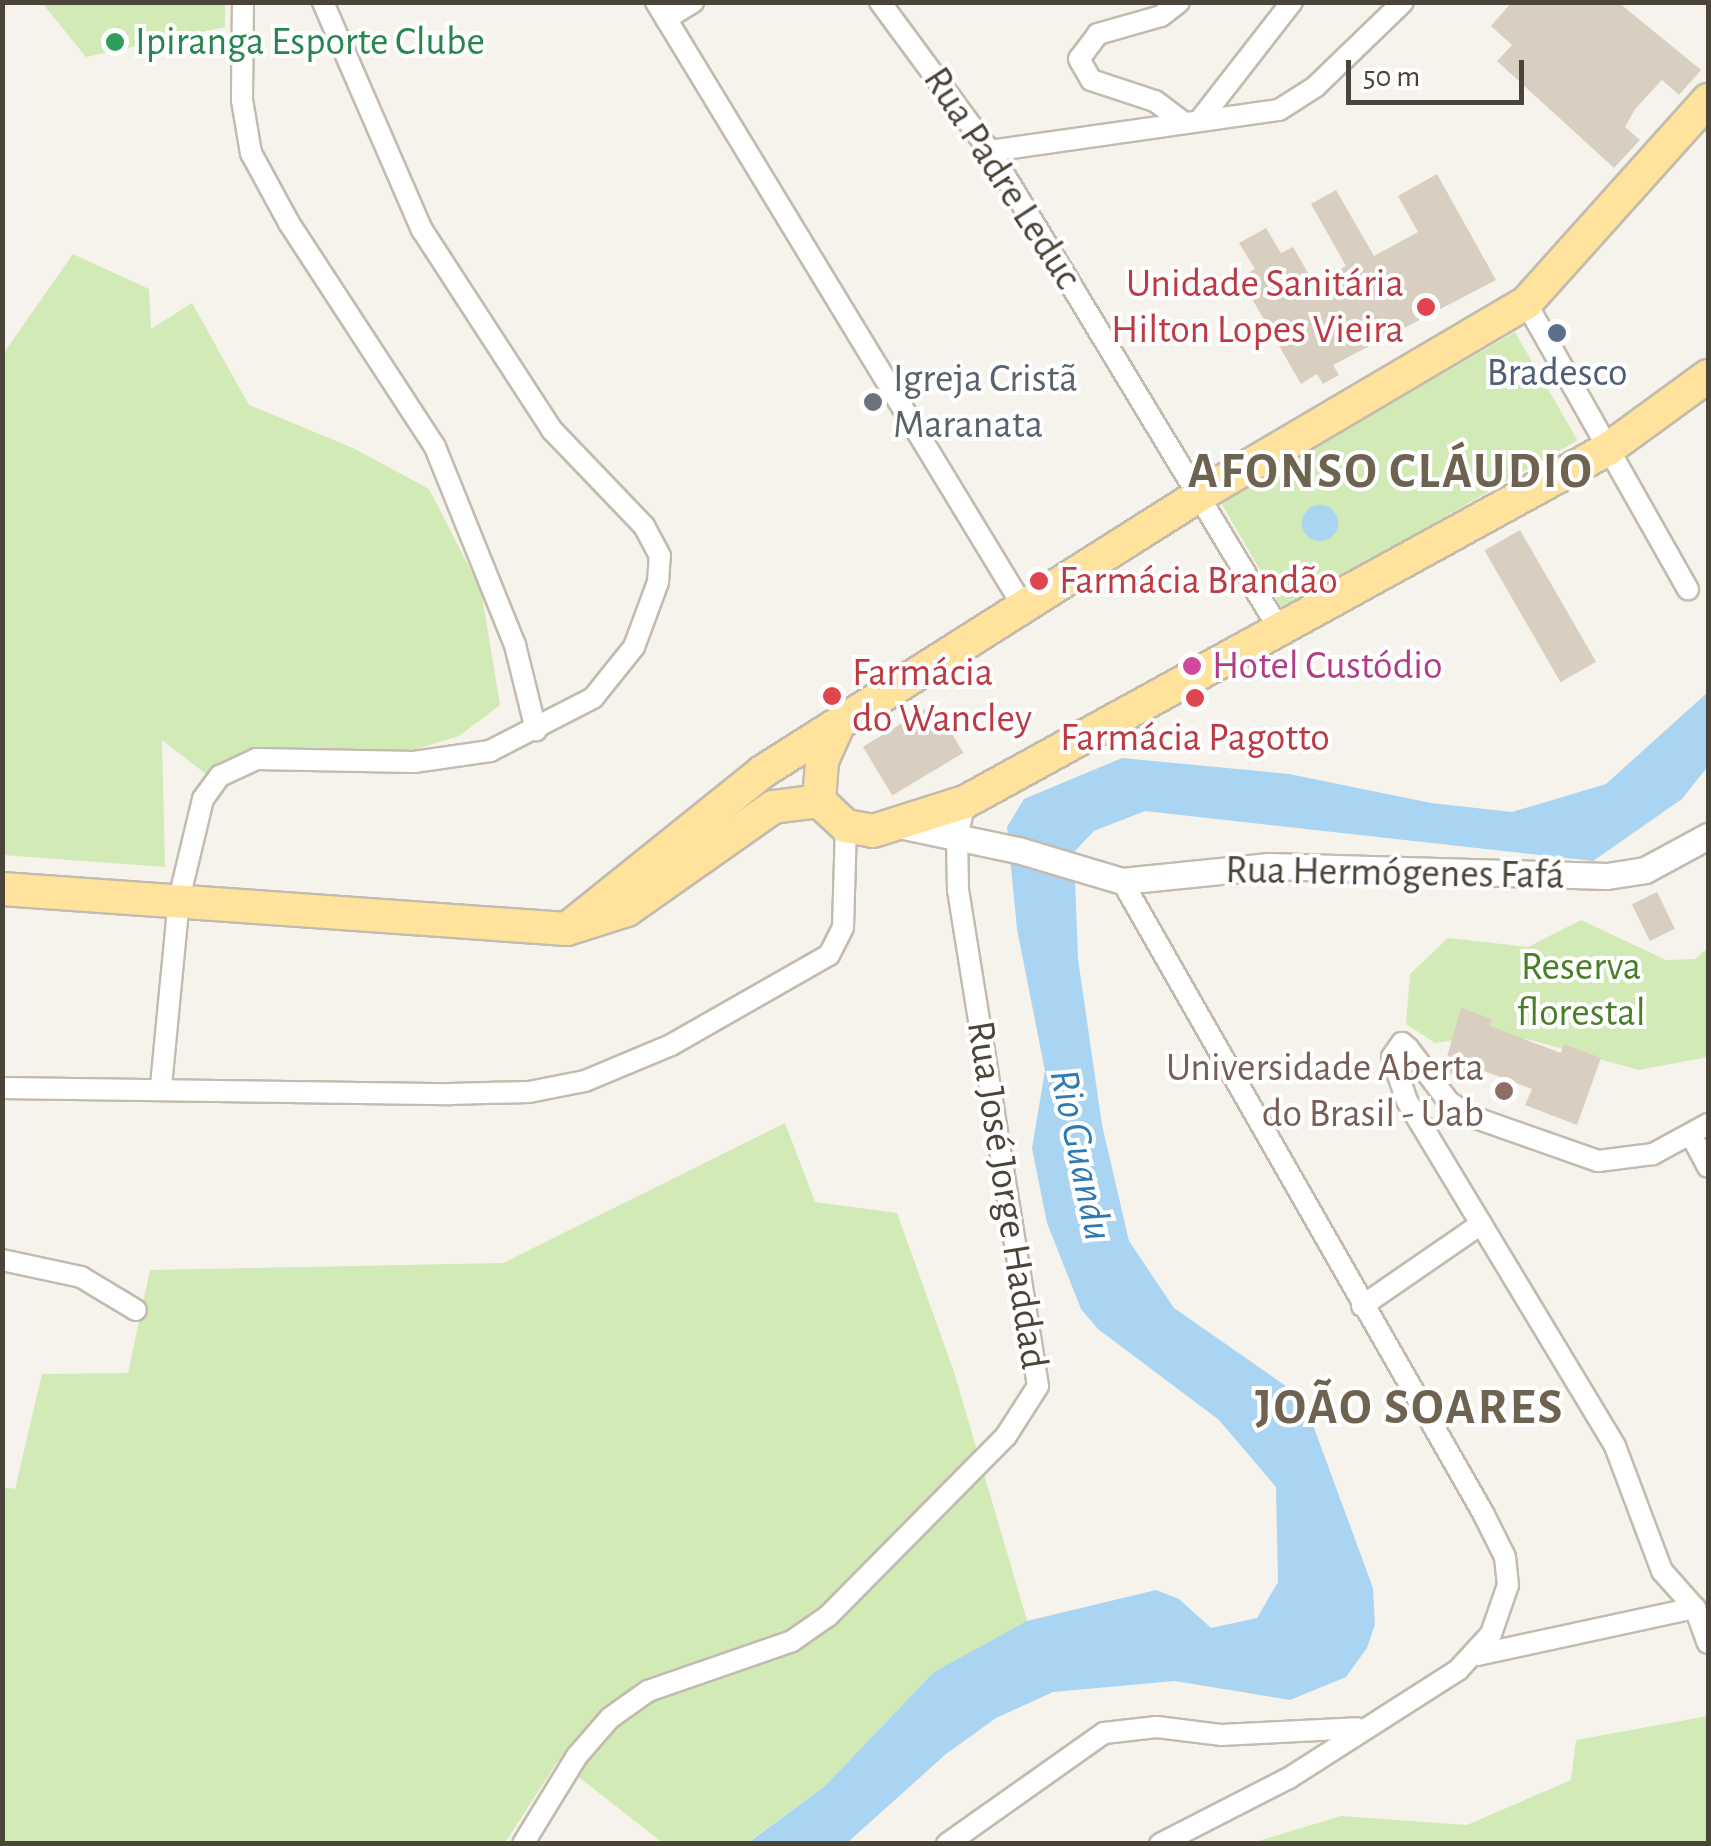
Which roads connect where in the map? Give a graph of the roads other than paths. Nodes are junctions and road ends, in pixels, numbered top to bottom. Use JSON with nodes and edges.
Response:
{"nodes":[{"id":1,"x":243,"y":2,"type":"edge"},
{"id":2,"x":324,"y":2,"type":"edge"},
{"id":3,"x":693,"y":2,"type":"edge"},
{"id":4,"x":1179,"y":2,"type":"edge"},
{"id":5,"x":1292,"y":2,"type":"edge"},
{"id":6,"x":1403,"y":2,"type":"edge"},
{"id":7,"x":888,"y":9,"type":"edge"},
{"id":8,"x":661,"y":11,"type":"edge"},
{"id":9,"x":1708,"y":100,"type":"edge"},
{"id":10,"x":1191,"y":121,"type":"junction"},
{"id":11,"x":990,"y":151,"type":"junction"},
{"id":12,"x":1526,"y":303,"type":"junction"},
{"id":13,"x":1708,"y":376,"type":"edge"},
{"id":14,"x":1608,"y":449,"type":"junction"},
{"id":15,"x":1198,"y":496,"type":"junction"},
{"id":16,"x":1688,"y":589,"type":"dead end"},
{"id":17,"x":1023,"y":606,"type":"junction"},
{"id":18,"x":1279,"y":629,"type":"junction"},
{"id":19,"x":838,"y":725,"type":"junction"},
{"id":20,"x":536,"y":730,"type":"junction"},
{"id":21,"x":819,"y":802,"type":"junction"},
{"id":22,"x":957,"y":816,"type":"junction"},
{"id":23,"x":846,"y":826,"type":"junction"},
{"id":24,"x":1708,"y":836,"type":"edge"},
{"id":25,"x":1122,"y":881,"type":"junction"},
{"id":26,"x":2,"y":889,"type":"edge"},
{"id":27,"x":178,"y":899,"type":"junction"},
{"id":28,"x":567,"y":929,"type":"junction"},
{"id":29,"x":161,"y":1086,"type":"junction"},
{"id":30,"x":2,"y":1088,"type":"edge"},
{"id":31,"x":1700,"y":1129,"type":"edge"},
{"id":32,"x":1708,"y":1166,"type":"edge"},
{"id":33,"x":1481,"y":1224,"type":"junction"},
{"id":34,"x":2,"y":1260,"type":"edge"},
{"id":35,"x":1362,"y":1306,"type":"junction"},
{"id":36,"x":136,"y":1310,"type":"dead end"},
{"id":37,"x":1695,"y":1608,"type":"junction"},
{"id":38,"x":1708,"y":1643,"type":"edge"},
{"id":39,"x":1477,"y":1655,"type":"junction"},
{"id":40,"x":1359,"y":1728,"type":"junction"},
{"id":41,"x":523,"y":1844,"type":"edge"},
{"id":42,"x":947,"y":1844,"type":"edge"},
{"id":43,"x":1160,"y":1844,"type":"edge"}],
"edges":[{"from":1,"to":20,"type":"street"},
{"from":2,"to":20,"type":"street"},
{"from":3,"to":8,"type":"street"},
{"from":4,"to":10,"type":"street"},
{"from":5,"to":10,"type":"street"},
{"from":6,"to":10,"type":"street"},
{"from":7,"to":11,"type":"street","name":"Rua Padre Leduc"},
{"from":8,"to":17,"type":"street"},
{"from":9,"to":12,"type":"main road"},
{"from":10,"to":11,"type":"street"},
{"from":11,"to":15,"type":"street","name":"Rua Padre Leduc"},
{"from":12,"to":14,"type":"street"},
{"from":12,"to":15,"type":"main road"},
{"from":13,"to":14,"type":"main road"},
{"from":14,"to":16,"type":"street"},
{"from":14,"to":18,"type":"main road"},
{"from":15,"to":17,"type":"main road"},
{"from":15,"to":18,"type":"street","name":"Rua Padre Leduc"},
{"from":17,"to":19,"type":"main road"},
{"from":18,"to":22,"type":"main road"},
{"from":19,"to":21,"type":"main road"},
{"from":19,"to":28,"type":"main road"},
{"from":20,"to":27,"type":"street"},
{"from":21,"to":23,"type":"main road"},
{"from":21,"to":28,"type":"main road"},
{"from":22,"to":23,"type":"main road"},
{"from":22,"to":25,"type":"street","name":"Rua Hermógenes Fafá"},
{"from":22,"to":41,"type":"street","name":"Rua José Jorge Haddad"},
{"from":23,"to":29,"type":"street"},
{"from":24,"to":25,"type":"street","name":"Rua Hermógenes Fafá"},
{"from":25,"to":35,"type":"street"},
{"from":26,"to":27,"type":"main road"},
{"from":27,"to":28,"type":"main road"},
{"from":27,"to":29,"type":"street"},
{"from":29,"to":30,"type":"street"},
{"from":31,"to":32,"type":"street"},
{"from":31,"to":33,"type":"street"},
{"from":33,"to":35,"type":"street"},
{"from":33,"to":37,"type":"street"},
{"from":34,"to":36,"type":"street"},
{"from":35,"to":39,"type":"street"},
{"from":37,"to":38,"type":"street"},
{"from":37,"to":39,"type":"street"},
{"from":39,"to":40,"type":"street"},
{"from":40,"to":42,"type":"street"},
{"from":40,"to":43,"type":"street"}]}
